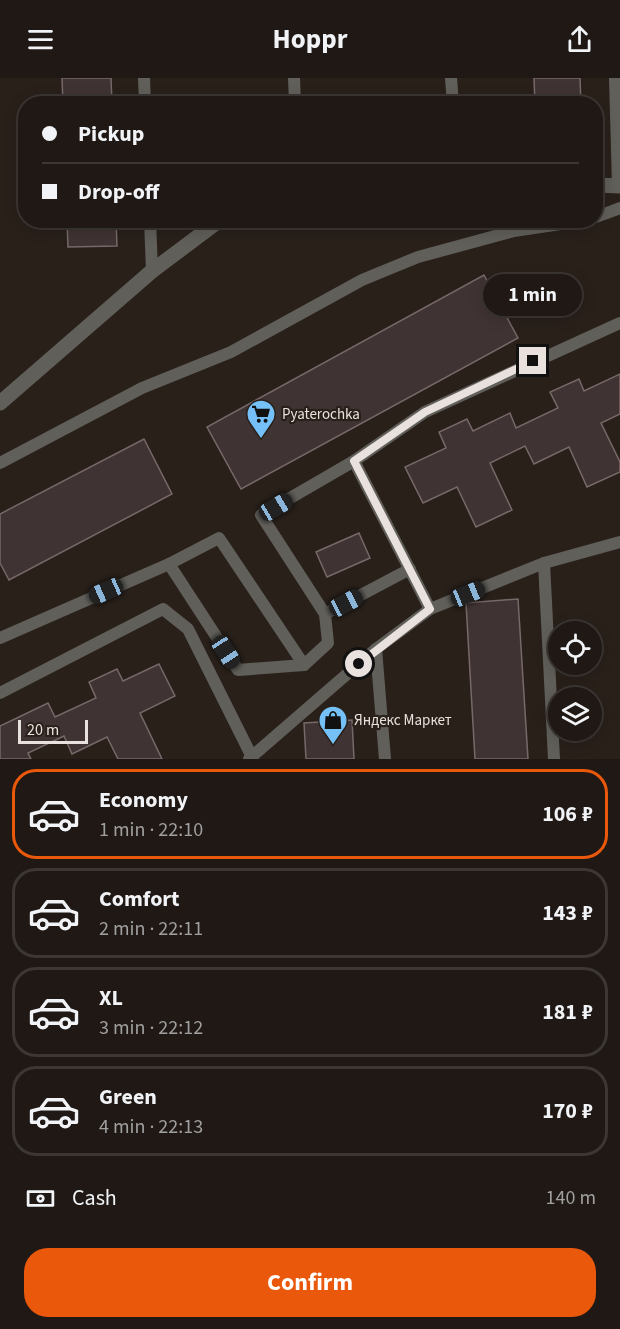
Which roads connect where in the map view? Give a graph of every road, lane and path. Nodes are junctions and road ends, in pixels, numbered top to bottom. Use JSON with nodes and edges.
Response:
{"nodes":[{"id":1,"x":144,"y":78,"type":"edge"},
{"id":2,"x":294,"y":78,"type":"edge"},
{"id":3,"x":451,"y":78,"type":"edge"},
{"id":4,"x":615,"y":78,"type":"edge"},
{"id":5,"x":145,"y":96,"type":"edge"},
{"id":6,"x":295,"y":96,"type":"edge"},
{"id":7,"x":452,"y":96,"type":"edge"},
{"id":8,"x":603,"y":185,"type":"edge"},
{"id":9,"x":619,"y":186,"type":"edge"},
{"id":10,"x":620,"y":208,"type":"edge"},
{"id":11,"x":603,"y":214,"type":"edge"},
{"id":12,"x":150,"y":228,"type":"edge"},
{"id":13,"x":209,"y":228,"type":"edge"},
{"id":14,"x":534,"y":228,"type":"edge"},
{"id":15,"x":152,"y":271,"type":"junction"},
{"id":16,"x":620,"y":323,"type":"edge"},
{"id":17,"x":0,"y":404,"type":"edge"},
{"id":18,"x":354,"y":461,"type":"junction"},
{"id":19,"x":0,"y":463,"type":"edge"},
{"id":20,"x":620,"y":542,"type":"edge"},
{"id":21,"x":544,"y":563,"type":"junction"},
{"id":22,"x":169,"y":564,"type":"junction"},
{"id":23,"x":410,"y":569,"type":"junction"},
{"id":24,"x":430,"y":609,"type":"junction"},
{"id":25,"x":325,"y":614,"type":"junction"},
{"id":26,"x":0,"y":638,"type":"edge"},
{"id":27,"x":376,"y":649,"type":"junction"},
{"id":28,"x":304,"y":665,"type":"junction"},
{"id":29,"x":0,"y":693,"type":"edge"},
{"id":30,"x":251,"y":758,"type":"edge"},
{"id":31,"x":385,"y":759,"type":"edge"},
{"id":32,"x":554,"y":759,"type":"edge"}],
"edges":[{"from":1,"to":5,"type":"lane"},
{"from":2,"to":6,"type":"lane"},
{"from":3,"to":7,"type":"lane"},
{"from":4,"to":9,"type":"lane"},
{"from":8,"to":9,"type":"street"},
{"from":10,"to":11,"type":"lane"},
{"from":12,"to":15,"type":"lane"},
{"from":13,"to":15,"type":"street"},
{"from":14,"to":19,"type":"lane"},
{"from":15,"to":17,"type":"street"},
{"from":16,"to":18,"type":"lane"},
{"from":18,"to":23,"type":"lane"},
{"from":18,"to":25,"type":"lane"},
{"from":20,"to":21,"type":"lane"},
{"from":21,"to":24,"type":"lane"},
{"from":21,"to":32,"type":"lane"},
{"from":22,"to":26,"type":"lane"},
{"from":22,"to":28,"type":"lane"},
{"from":22,"to":28,"type":"lane"},
{"from":23,"to":24,"type":"lane"},
{"from":23,"to":25,"type":"lane"},
{"from":24,"to":27,"type":"lane"},
{"from":25,"to":28,"type":"lane"},
{"from":27,"to":30,"type":"lane"},
{"from":27,"to":31,"type":"lane"},
{"from":29,"to":30,"type":"lane"}]}
